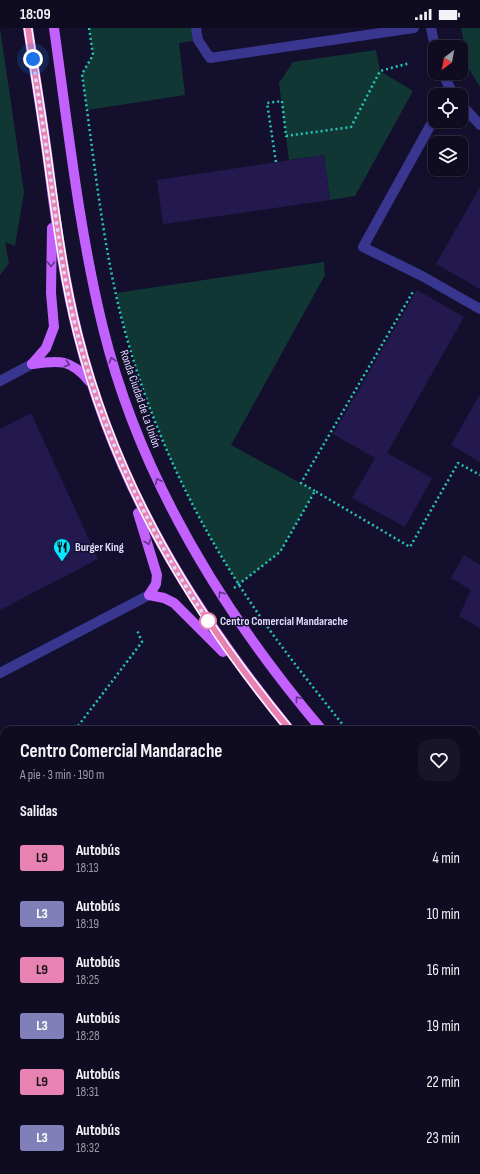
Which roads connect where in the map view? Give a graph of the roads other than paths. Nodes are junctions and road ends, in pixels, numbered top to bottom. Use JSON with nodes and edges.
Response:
{"nodes":[{"id":1,"x":28,"y":28,"type":"edge"},
{"id":2,"x":54,"y":28,"type":"edge"},
{"id":3,"x":196,"y":28,"type":"edge"},
{"id":4,"x":414,"y":28,"type":"edge"},
{"id":5,"x":431,"y":28,"type":"edge"},
{"id":6,"x":434,"y":40,"type":"edge"},
{"id":7,"x":468,"y":112,"type":"edge"},
{"id":8,"x":480,"y":126,"type":"edge"},
{"id":9,"x":429,"y":128,"type":"edge"},
{"id":10,"x":53,"y":197,"type":"junction"},
{"id":11,"x":480,"y":309,"type":"edge"},
{"id":12,"x":32,"y":364,"type":"junction"},
{"id":13,"x":0,"y":381,"type":"edge"},
{"id":14,"x":93,"y":385,"type":"junction"},
{"id":15,"x":122,"y":465,"type":"junction"},
{"id":16,"x":148,"y":595,"type":"junction"},
{"id":17,"x":0,"y":673,"type":"edge"},
{"id":18,"x":247,"y":676,"type":"junction"},
{"id":19,"x":287,"y":726,"type":"edge"},
{"id":20,"x":319,"y":726,"type":"edge"}],
"edges":[{"from":1,"to":10,"type":"main road"},
{"from":20,"to":2,"type":"main road","name":"Ronda Ciudad de La Unión","one_way":true},
{"from":3,"to":4,"type":"street"},
{"from":5,"to":6,"type":"street"},
{"from":7,"to":8,"type":"street"},
{"from":9,"to":11,"type":"street"},
{"from":10,"to":12,"type":"main road","one_way":true},
{"from":10,"to":14,"type":"main road"},
{"from":12,"to":13,"type":"street"},
{"from":12,"to":14,"type":"main road","one_way":true},
{"from":14,"to":15,"type":"main road"},
{"from":15,"to":16,"type":"main road","one_way":true},
{"from":15,"to":18,"type":"main road"},
{"from":16,"to":17,"type":"street"},
{"from":16,"to":18,"type":"main road"},
{"from":18,"to":19,"type":"main road"}]}
